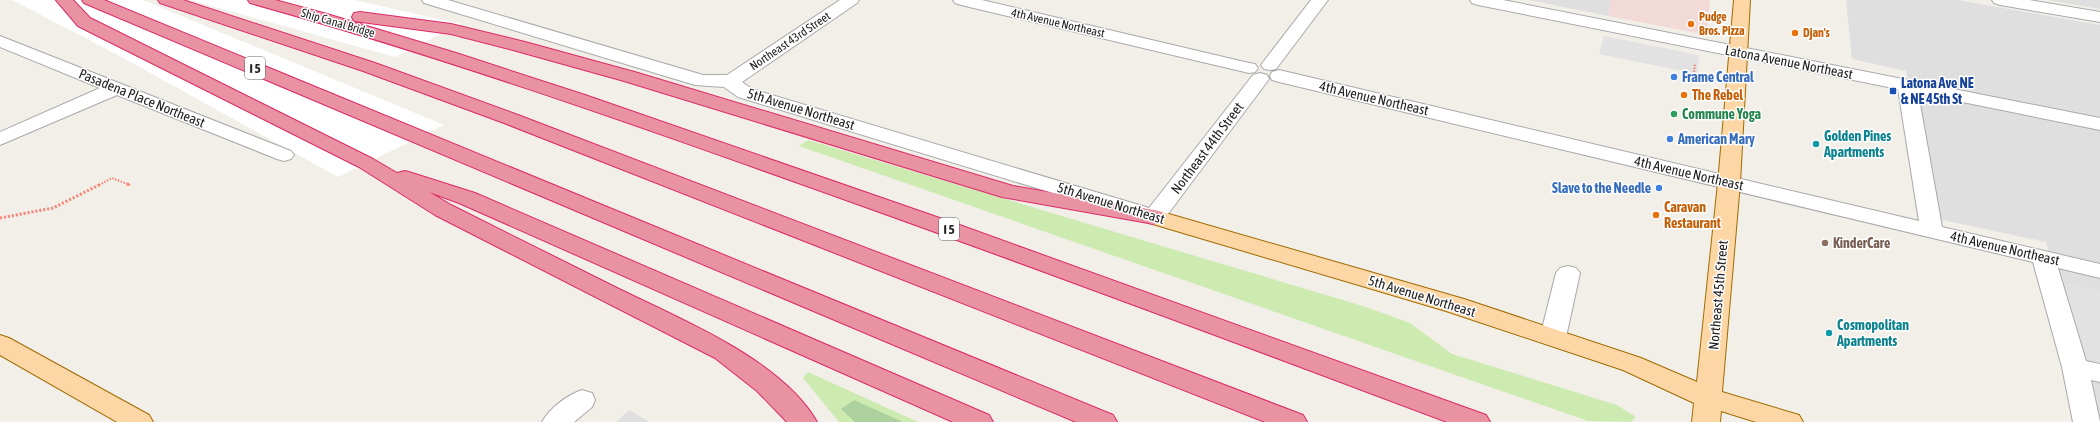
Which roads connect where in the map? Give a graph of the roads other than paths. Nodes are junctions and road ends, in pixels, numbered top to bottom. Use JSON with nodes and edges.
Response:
{"nodes":[{"id":1,"x":64,"y":0,"type":"edge"},
{"id":2,"x":90,"y":0,"type":"edge"},
{"id":3,"x":166,"y":0,"type":"edge"},
{"id":4,"x":256,"y":0,"type":"edge"},
{"id":5,"x":430,"y":0,"type":"edge"},
{"id":6,"x":851,"y":0,"type":"edge"},
{"id":7,"x":961,"y":0,"type":"edge"},
{"id":8,"x":1320,"y":0,"type":"edge"},
{"id":9,"x":1478,"y":0,"type":"edge"},
{"id":10,"x":1742,"y":0,"type":"edge"},
{"id":11,"x":2000,"y":0,"type":"edge"},
{"id":12,"x":286,"y":8,"type":"junction"},
{"id":13,"x":2100,"y":17,"type":"edge"},
{"id":14,"x":0,"y":41,"type":"edge"},
{"id":15,"x":1738,"y":52,"type":"junction"},
{"id":16,"x":1264,"y":72,"type":"junction"},
{"id":17,"x":730,"y":82,"type":"junction"},
{"id":18,"x":1907,"y":86,"type":"junction"},
{"id":19,"x":116,"y":88,"type":"junction"},
{"id":20,"x":2100,"y":124,"type":"edge"},
{"id":21,"x":0,"y":139,"type":"edge"},
{"id":22,"x":284,"y":155,"type":"dead end"},
{"id":23,"x":366,"y":163,"type":"junction"},
{"id":24,"x":1728,"y":183,"type":"junction"},
{"id":25,"x":1154,"y":216,"type":"junction"},
{"id":26,"x":1932,"y":231,"type":"junction"},
{"id":27,"x":2043,"y":258,"type":"junction"},
{"id":28,"x":2100,"y":271,"type":"edge"},
{"id":29,"x":1568,"y":273,"type":"dead end"},
{"id":30,"x":1552,"y":337,"type":"junction"},
{"id":31,"x":0,"y":344,"type":"edge"},
{"id":32,"x":2075,"y":367,"type":"junction"},
{"id":33,"x":2100,"y":373,"type":"edge"},
{"id":34,"x":1386,"y":389,"type":"junction"},
{"id":35,"x":582,"y":400,"type":"dead end"},
{"id":36,"x":1707,"y":410,"type":"edge"},
{"id":37,"x":139,"y":422,"type":"edge"},
{"id":38,"x":556,"y":422,"type":"edge"},
{"id":39,"x":803,"y":422,"type":"edge"},
{"id":40,"x":979,"y":422,"type":"edge"},
{"id":41,"x":1103,"y":422,"type":"edge"},
{"id":42,"x":1293,"y":422,"type":"edge"},
{"id":43,"x":1476,"y":422,"type":"edge"},
{"id":44,"x":1495,"y":422,"type":"edge"},
{"id":45,"x":1789,"y":422,"type":"edge"},
{"id":46,"x":2087,"y":422,"type":"edge"}],
"edges":[{"from":1,"to":23,"type":"highway"},
{"from":2,"to":41,"type":"highway","number":"I 5"},
{"from":3,"to":42,"type":"highway"},
{"from":4,"to":12,"type":"highway","name":"Ship Canal Bridge","number":"I 5"},
{"from":5,"to":17,"type":"street","name":"5th Avenue Northeast"},
{"from":6,"to":17,"type":"street","name":"Northeast 43rd Street"},
{"from":7,"to":16,"type":"street","name":"4th Avenue Northeast"},
{"from":8,"to":16,"type":"street","name":"Northeast 44th Street"},
{"from":9,"to":15,"type":"street","name":"Latona Avenue Northeast"},
{"from":10,"to":15,"type":"main road","name":"Northeast 45th Street"},
{"from":11,"to":13,"type":"street"},
{"from":12,"to":25,"type":"highway"},
{"from":12,"to":34,"type":"highway","name":"Ship Canal Bridge","number":"I 5"},
{"from":14,"to":19,"type":"street","name":"Pasadena Place Northeast"},
{"from":15,"to":18,"type":"street","name":"Latona Avenue Northeast"},
{"from":15,"to":24,"type":"main road","name":"Northeast 45th Street"},
{"from":16,"to":24,"type":"street","name":"4th Avenue Northeast"},
{"from":16,"to":25,"type":"street","name":"Northeast 44th Street"},
{"from":17,"to":25,"type":"street","name":"5th Avenue Northeast"},
{"from":18,"to":20,"type":"street","name":"Latona Avenue Northeast"},
{"from":18,"to":26,"type":"street"},
{"from":19,"to":21,"type":"street"},
{"from":19,"to":22,"type":"street","name":"Pasadena Place Northeast"},
{"from":23,"to":39,"type":"highway"},
{"from":23,"to":40,"type":"highway"},
{"from":24,"to":26,"type":"street","name":"4th Avenue Northeast"},
{"from":24,"to":36,"type":"main road","name":"Northeast 45th Street"},
{"from":25,"to":30,"type":"main road","name":"5th Avenue Northeast"},
{"from":26,"to":27,"type":"street","name":"4th Avenue Northeast"},
{"from":27,"to":28,"type":"street","name":"4th Avenue Northeast"},
{"from":27,"to":32,"type":"street"},
{"from":29,"to":30,"type":"street"},
{"from":30,"to":36,"type":"main road","name":"5th Avenue Northeast"},
{"from":31,"to":37,"type":"main road"},
{"from":32,"to":33,"type":"street"},
{"from":32,"to":46,"type":"street"},
{"from":34,"to":43,"type":"highway","number":"I 5"},
{"from":34,"to":44,"type":"highway"},
{"from":35,"to":38,"type":"street"},
{"from":36,"to":45,"type":"main road","name":"5th Avenue Northeast"}]}
